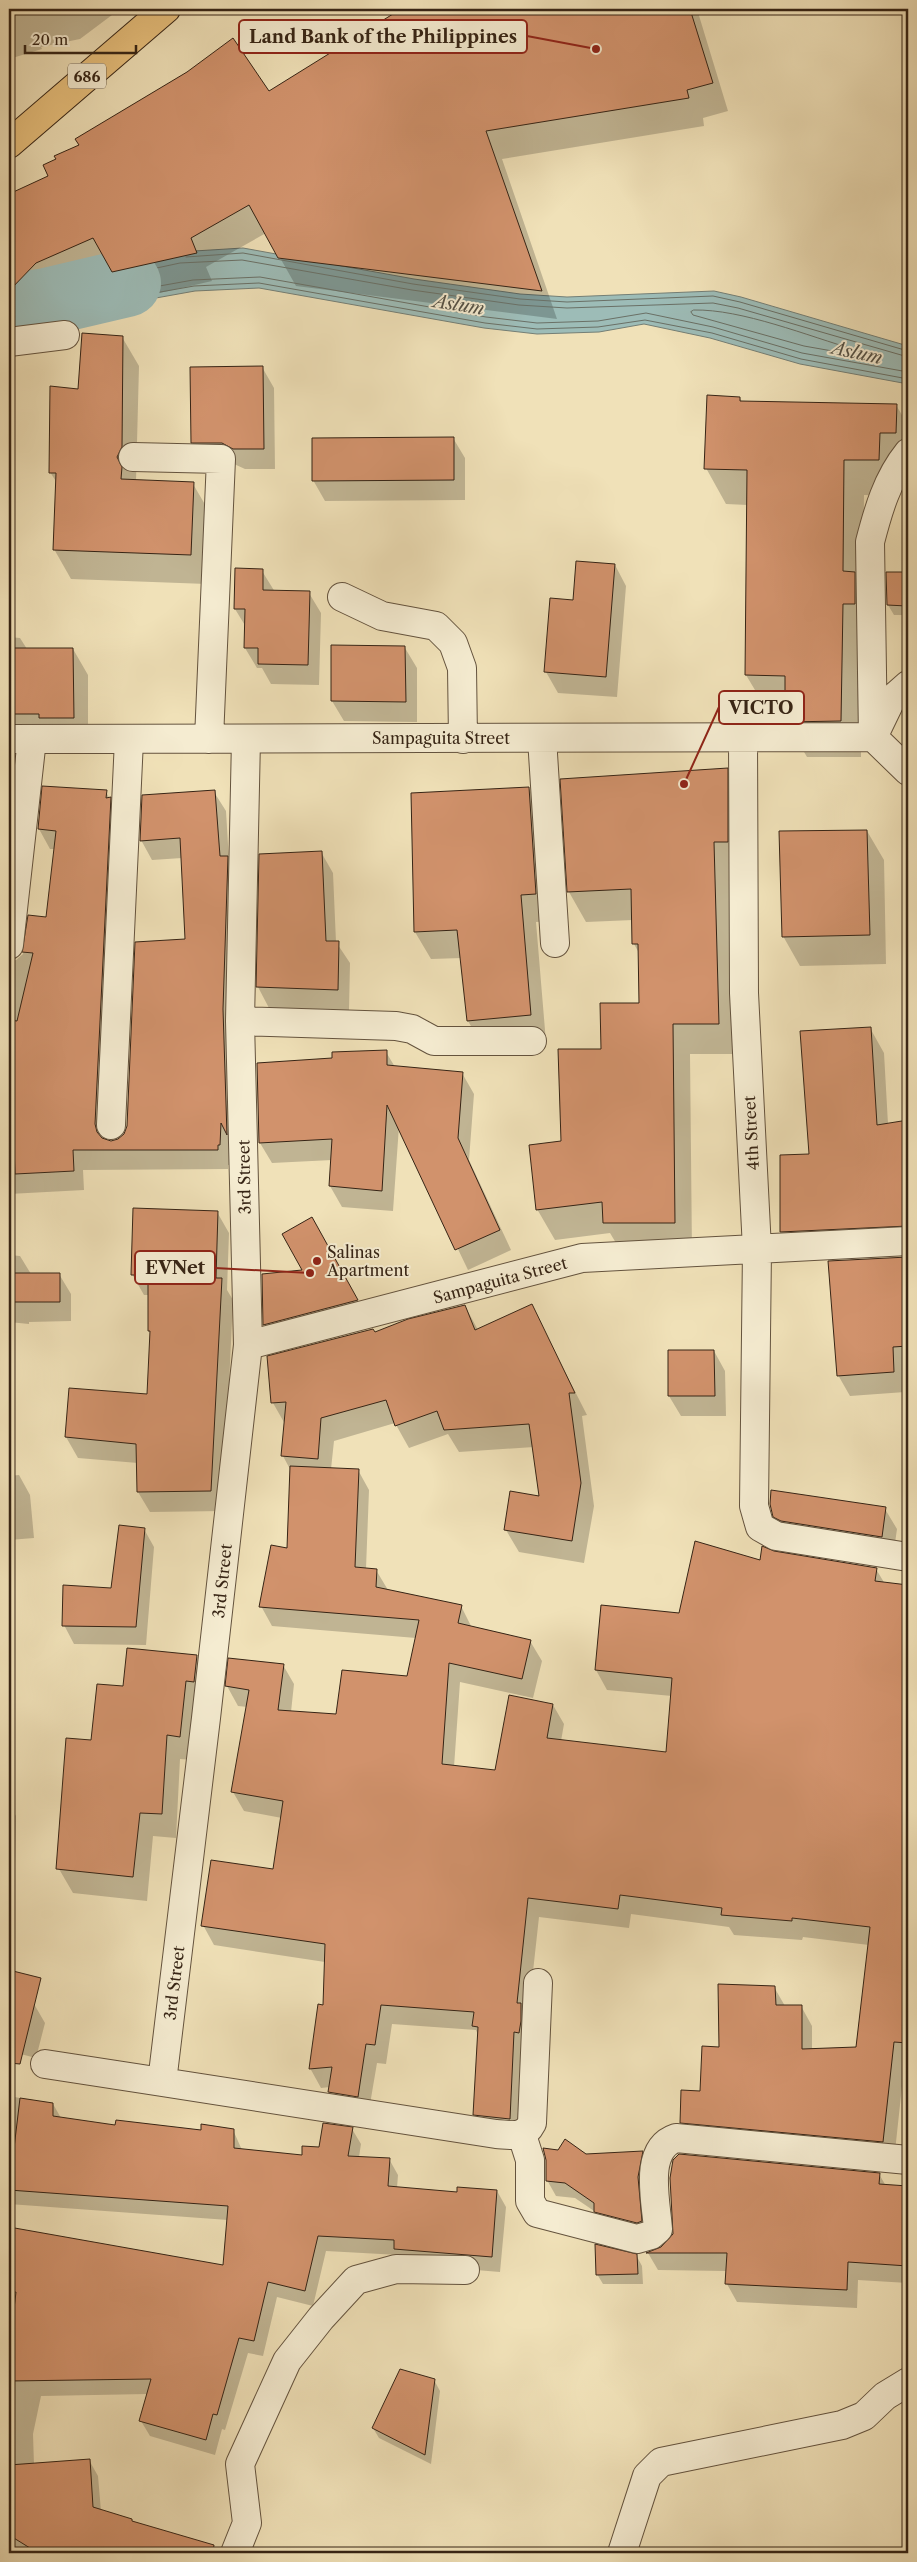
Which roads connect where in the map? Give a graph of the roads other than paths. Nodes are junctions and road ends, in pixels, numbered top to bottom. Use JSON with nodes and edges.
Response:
{"nodes":[{"id":1,"x":166,"y":9,"type":"edge"},
{"id":2,"x":9,"y":144,"type":"edge"},
{"id":3,"x":65,"y":335,"type":"dead end"},
{"id":4,"x":9,"y":342,"type":"edge"},
{"id":5,"x":908,"y":454,"type":"edge"},
{"id":6,"x":132,"y":457,"type":"dead end"},
{"id":7,"x":342,"y":597,"type":"dead end"},
{"id":8,"x":871,"y":636,"type":"junction"},
{"id":9,"x":908,"y":683,"type":"edge"},
{"id":10,"x":873,"y":737,"type":"junction"},
{"id":11,"x":464,"y":738,"type":"junction"},
{"id":12,"x":542,"y":738,"type":"junction"},
{"id":13,"x":743,"y":738,"type":"junction"},
{"id":14,"x":20,"y":739,"type":"edge"},
{"id":15,"x":209,"y":739,"type":"junction"},
{"id":16,"x":246,"y":739,"type":"junction"},
{"id":17,"x":129,"y":740,"type":"junction"},
{"id":18,"x":908,"y":771,"type":"edge"},
{"id":19,"x":555,"y":943,"type":"dead end"},
{"id":20,"x":9,"y":946,"type":"edge"},
{"id":21,"x":240,"y":1021,"type":"junction"},
{"id":22,"x":532,"y":1041,"type":"dead end"},
{"id":23,"x":111,"y":1126,"type":"dead end"},
{"id":24,"x":908,"y":1241,"type":"edge"},
{"id":25,"x":757,"y":1249,"type":"junction"},
{"id":26,"x":248,"y":1345,"type":"junction"},
{"id":27,"x":908,"y":1557,"type":"edge"},
{"id":28,"x":538,"y":1983,"type":"dead end"},
{"id":29,"x":45,"y":2064,"type":"dead end"},
{"id":30,"x":162,"y":2082,"type":"junction"},
{"id":31,"x":509,"y":2135,"type":"junction"},
{"id":32,"x":908,"y":2160,"type":"edge"},
{"id":33,"x":465,"y":2270,"type":"dead end"},
{"id":34,"x":908,"y":2382,"type":"edge"},
{"id":35,"x":236,"y":2553,"type":"edge"},
{"id":36,"x":622,"y":2553,"type":"edge"}],
"edges":[{"from":1,"to":2,"type":"main road","number":"686"},
{"from":3,"to":4,"type":"street"},
{"from":5,"to":8,"type":"street"},
{"from":6,"to":15,"type":"street"},
{"from":7,"to":11,"type":"street"},
{"from":8,"to":9,"type":"street"},
{"from":8,"to":10,"type":"street"},
{"from":9,"to":10,"type":"street"},
{"from":10,"to":13,"type":"street","name":"Sampaguita Street"},
{"from":10,"to":18,"type":"street"},
{"from":11,"to":12,"type":"street","name":"Sampaguita Street"},
{"from":11,"to":16,"type":"street","name":"Sampaguita Street"},
{"from":12,"to":13,"type":"street","name":"Sampaguita Street"},
{"from":12,"to":19,"type":"street"},
{"from":13,"to":25,"type":"street","name":"4th Street"},
{"from":14,"to":17,"type":"street","name":"Sampaguita Street"},
{"from":14,"to":20,"type":"street"},
{"from":15,"to":16,"type":"street","name":"Sampaguita Street"},
{"from":15,"to":17,"type":"street","name":"Sampaguita Street"},
{"from":16,"to":21,"type":"street","name":"3rd Street"},
{"from":17,"to":23,"type":"street"},
{"from":21,"to":22,"type":"street"},
{"from":21,"to":26,"type":"street","name":"3rd Street"},
{"from":24,"to":25,"type":"street","name":"Sampaguita Street"},
{"from":25,"to":26,"type":"street","name":"Sampaguita Street"},
{"from":25,"to":27,"type":"street","name":"4th Street"},
{"from":26,"to":30,"type":"street","name":"3rd Street"},
{"from":28,"to":31,"type":"street"},
{"from":29,"to":30,"type":"street"},
{"from":30,"to":31,"type":"street"},
{"from":31,"to":32,"type":"street"},
{"from":33,"to":35,"type":"street"},
{"from":34,"to":36,"type":"street"}]}
